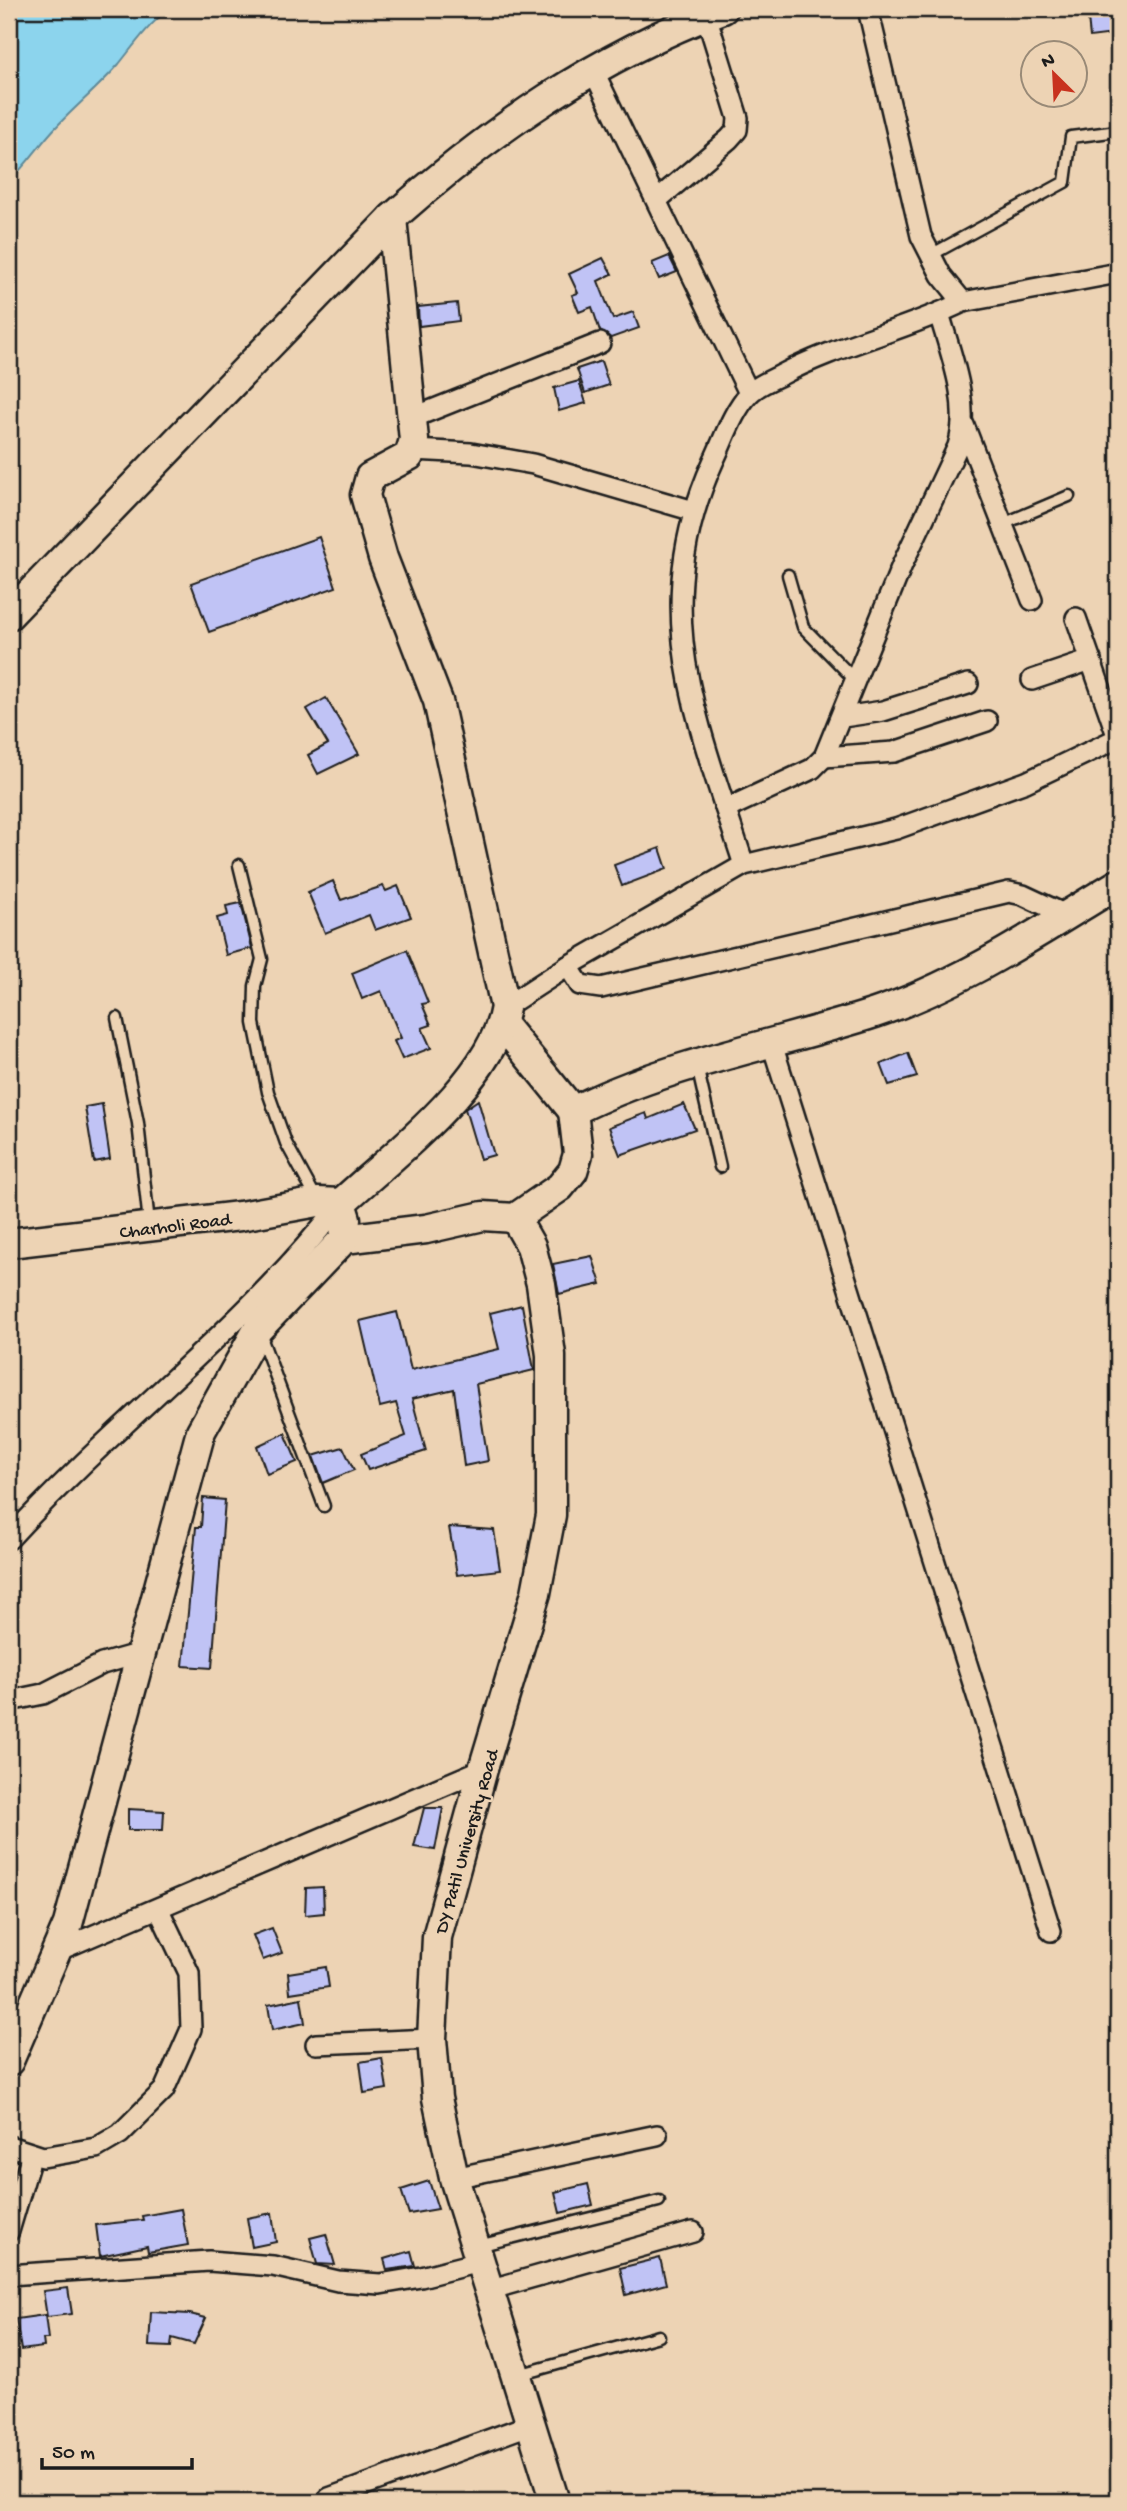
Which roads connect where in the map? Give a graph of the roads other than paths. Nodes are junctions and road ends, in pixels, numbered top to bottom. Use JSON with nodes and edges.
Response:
{"nodes":[{"id":1,"x":868,"y":9,"type":"edge"},
{"id":2,"x":714,"y":12,"type":"edge"},
{"id":3,"x":593,"y":70,"type":"junction"},
{"id":4,"x":1118,"y":131,"type":"edge"},
{"id":5,"x":657,"y":200,"type":"junction"},
{"id":6,"x":392,"y":218,"type":"junction"},
{"id":7,"x":929,"y":256,"type":"junction"},
{"id":8,"x":1118,"y":273,"type":"edge"},
{"id":9,"x":962,"y":302,"type":"junction"},
{"id":10,"x":939,"y":313,"type":"junction"},
{"id":11,"x":600,"y":343,"type":"dead end"},
{"id":12,"x":749,"y":393,"type":"junction"},
{"id":13,"x":412,"y":418,"type":"junction"},
{"id":14,"x":964,"y":425,"type":"junction"},
{"id":15,"x":413,"y":450,"type":"junction"},
{"id":16,"x":1069,"y":496,"type":"dead end"},
{"id":17,"x":694,"y":511,"type":"junction"},
{"id":18,"x":1003,"y":524,"type":"junction"},
{"id":19,"x":788,"y":575,"type":"dead end"},
{"id":20,"x":1032,"y":600,"type":"dead end"},
{"id":21,"x":9,"y":615,"type":"edge"},
{"id":22,"x":1076,"y":618,"type":"dead end"},
{"id":23,"x":1091,"y":660,"type":"junction"},
{"id":24,"x":1032,"y":680,"type":"dead end"},
{"id":25,"x":857,"y":682,"type":"junction"},
{"id":26,"x":968,"y":684,"type":"dead end"},
{"id":27,"x":843,"y":717,"type":"junction"},
{"id":28,"x":987,"y":720,"type":"dead end"},
{"id":29,"x":1118,"y":738,"type":"edge"},
{"id":30,"x":824,"y":757,"type":"junction"},
{"id":31,"x":726,"y":809,"type":"junction"},
{"id":32,"x":239,"y":865,"type":"dead end"},
{"id":33,"x":744,"y":865,"type":"junction"},
{"id":34,"x":1118,"y":884,"type":"edge"},
{"id":35,"x":1066,"y":915,"type":"junction"},
{"id":36,"x":568,"y":966,"type":"junction"},
{"id":37,"x":504,"y":1016,"type":"junction"},
{"id":38,"x":117,"y":1018,"type":"dead end"},
{"id":39,"x":772,"y":1044,"type":"junction"},
{"id":40,"x":696,"y":1065,"type":"junction"},
{"id":41,"x":573,"y":1111,"type":"junction"},
{"id":42,"x":720,"y":1167,"type":"dead end"},
{"id":43,"x":329,"y":1203,"type":"junction"},
{"id":44,"x":514,"y":1218,"type":"junction"},
{"id":45,"x":150,"y":1227,"type":"junction"},
{"id":46,"x":344,"y":1239,"type":"junction"},
{"id":47,"x":9,"y":1243,"type":"edge"},
{"id":48,"x":258,"y":1329,"type":"junction"},
{"id":49,"x":324,"y":1506,"type":"dead end"},
{"id":50,"x":9,"y":1539,"type":"edge"},
{"id":51,"x":141,"y":1653,"type":"junction"},
{"id":52,"x":9,"y":1701,"type":"edge"},
{"id":53,"x":482,"y":1769,"type":"junction"},
{"id":54,"x":159,"y":1910,"type":"junction"},
{"id":55,"x":1051,"y":1931,"type":"dead end"},
{"id":56,"x":57,"y":1951,"type":"junction"},
{"id":57,"x":432,"y":2039,"type":"junction"},
{"id":58,"x":316,"y":2044,"type":"dead end"},
{"id":59,"x":9,"y":2062,"type":"edge"},
{"id":60,"x":657,"y":2135,"type":"dead end"},
{"id":61,"x":9,"y":2146,"type":"edge"},
{"id":62,"x":32,"y":2154,"type":"junction"},
{"id":63,"x":454,"y":2178,"type":"junction"},
{"id":64,"x":659,"y":2201,"type":"dead end"},
{"id":65,"x":9,"y":2231,"type":"edge"},
{"id":66,"x":693,"y":2232,"type":"dead end"},
{"id":67,"x":477,"y":2254,"type":"junction"},
{"id":68,"x":9,"y":2275,"type":"edge"},
{"id":69,"x":488,"y":2290,"type":"junction"},
{"id":70,"x":659,"y":2336,"type":"dead end"},
{"id":71,"x":514,"y":2376,"type":"junction"},
{"id":72,"x":529,"y":2425,"type":"junction"},
{"id":73,"x":328,"y":2498,"type":"dead end"},
{"id":74,"x":555,"y":2502,"type":"edge"}],
"edges":[{"from":1,"to":7,"type":"street"},
{"from":2,"to":3,"type":"street"},
{"from":2,"to":5,"type":"street"},
{"from":3,"to":5,"type":"street"},
{"from":3,"to":6,"type":"street"},
{"from":4,"to":7,"type":"lane"},
{"from":5,"to":12,"type":"street"},
{"from":6,"to":13,"type":"street"},
{"from":6,"to":21,"type":"street"},
{"from":7,"to":9,"type":"street"},
{"from":8,"to":9,"type":"street"},
{"from":9,"to":10,"type":"street"},
{"from":10,"to":12,"type":"street"},
{"from":10,"to":14,"type":"street"},
{"from":11,"to":13,"type":"street"},
{"from":12,"to":17,"type":"street"},
{"from":13,"to":15,"type":"street"},
{"from":14,"to":18,"type":"street"},
{"from":14,"to":25,"type":"street"},
{"from":15,"to":17,"type":"street"},
{"from":15,"to":37,"type":"street"},
{"from":16,"to":18,"type":"lane"},
{"from":17,"to":31,"type":"street"},
{"from":18,"to":20,"type":"street"},
{"from":19,"to":25,"type":"lane"},
{"from":22,"to":23,"type":"street"},
{"from":23,"to":24,"type":"street"},
{"from":23,"to":29,"type":"street"},
{"from":25,"to":27,"type":"street"},
{"from":26,"to":27,"type":"street"},
{"from":27,"to":30,"type":"street"},
{"from":28,"to":30,"type":"street"},
{"from":29,"to":33,"type":"street"},
{"from":30,"to":31,"type":"street"},
{"from":31,"to":33,"type":"street"},
{"from":32,"to":43,"type":"lane"},
{"from":33,"to":36,"type":"street"},
{"from":34,"to":35,"type":"street"},
{"from":35,"to":36,"type":"street"},
{"from":35,"to":39,"type":"street"},
{"from":36,"to":37,"type":"street"},
{"from":37,"to":41,"type":"street"},
{"from":37,"to":43,"type":"street"},
{"from":38,"to":45,"type":"lane"},
{"from":39,"to":40,"type":"street"},
{"from":39,"to":55,"type":"street"},
{"from":40,"to":41,"type":"street"},
{"from":40,"to":42,"type":"lane"},
{"from":41,"to":44,"type":"street"},
{"from":43,"to":45,"type":"street","name":"Charholi Road"},
{"from":43,"to":46,"type":"street"},
{"from":43,"to":50,"type":"street"},
{"from":44,"to":46,"type":"street"},
{"from":44,"to":53,"type":"street","name":"DY Patil University Road"},
{"from":45,"to":47,"type":"street","name":"Charholi Road"},
{"from":46,"to":48,"type":"street"},
{"from":48,"to":49,"type":"lane"},
{"from":48,"to":51,"type":"street"},
{"from":51,"to":52,"type":"street"},
{"from":51,"to":56,"type":"street"},
{"from":53,"to":54,"type":"street"},
{"from":53,"to":57,"type":"street","name":"DY Patil University Road"},
{"from":54,"to":56,"type":"street"},
{"from":54,"to":62,"type":"street"},
{"from":56,"to":59,"type":"street"},
{"from":57,"to":58,"type":"street"},
{"from":57,"to":63,"type":"street","name":"DY Patil University Road"},
{"from":60,"to":63,"type":"street"},
{"from":61,"to":62,"type":"street"},
{"from":62,"to":65,"type":"street"},
{"from":63,"to":67,"type":"street","name":"DY Patil University Road"},
{"from":64,"to":67,"type":"lane"},
{"from":66,"to":69,"type":"street"},
{"from":67,"to":68,"type":"street"},
{"from":67,"to":69,"type":"street","name":"DY Patil University Road"},
{"from":69,"to":71,"type":"street","name":"DY Patil University Road"},
{"from":70,"to":71,"type":"lane"},
{"from":71,"to":72,"type":"street","name":"DY Patil University Road"},
{"from":72,"to":73,"type":"street"},
{"from":72,"to":74,"type":"street","name":"DY Patil University Road"}]}
